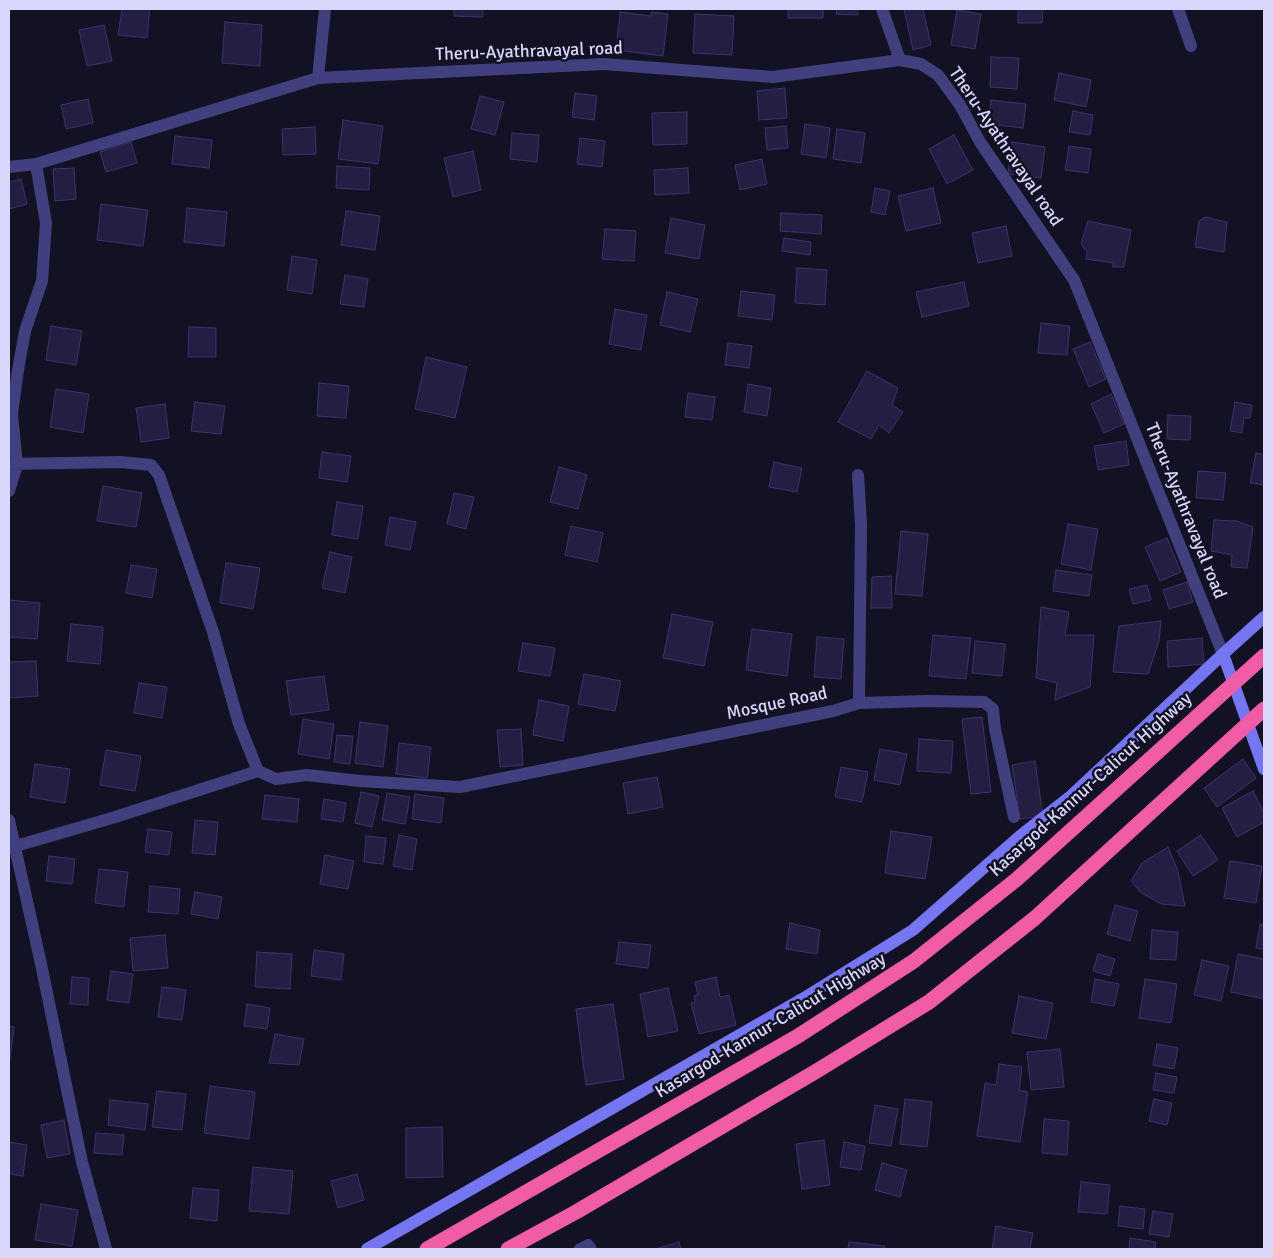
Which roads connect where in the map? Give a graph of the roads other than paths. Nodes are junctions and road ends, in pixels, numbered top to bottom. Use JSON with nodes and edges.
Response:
{"nodes":[{"id":1,"x":325,"y":9,"type":"edge"},
{"id":2,"x":882,"y":9,"type":"edge"},
{"id":3,"x":1178,"y":9,"type":"edge"},
{"id":4,"x":1191,"y":46,"type":"dead end"},
{"id":5,"x":900,"y":60,"type":"junction"},
{"id":6,"x":318,"y":78,"type":"junction"},
{"id":7,"x":36,"y":164,"type":"junction"},
{"id":8,"x":9,"y":166,"type":"edge"},
{"id":9,"x":13,"y":464,"type":"edge"},
{"id":10,"x":858,"y":475,"type":"dead end"},
{"id":11,"x":9,"y":491,"type":"edge"},
{"id":12,"x":1264,"y":617,"type":"edge"},
{"id":13,"x":1223,"y":654,"type":"junction"},
{"id":14,"x":1263,"y":657,"type":"edge"},
{"id":15,"x":859,"y":703,"type":"junction"},
{"id":16,"x":1264,"y":709,"type":"edge"},
{"id":17,"x":1262,"y":754,"type":"edge"},
{"id":18,"x":1264,"y":769,"type":"edge"},
{"id":19,"x":258,"y":771,"type":"junction"},
{"id":20,"x":1014,"y":817,"type":"dead end"},
{"id":21,"x":9,"y":820,"type":"edge"},
{"id":22,"x":12,"y":846,"type":"edge"},
{"id":23,"x":106,"y":1249,"type":"edge"},
{"id":24,"x":366,"y":1249,"type":"edge"},
{"id":25,"x":427,"y":1249,"type":"edge"},
{"id":26,"x":508,"y":1249,"type":"edge"},
{"id":27,"x":580,"y":1249,"type":"edge"},
{"id":28,"x":591,"y":1249,"type":"edge"}],
"edges":[{"from":1,"to":6,"type":"street"},
{"from":2,"to":5,"type":"street"},
{"from":3,"to":4,"type":"street"},
{"from":5,"to":6,"type":"street","name":"Theru-Ayathravayal road"},
{"from":5,"to":13,"type":"street","name":"Theru-Ayathravayal road"},
{"from":6,"to":7,"type":"street","name":"Theru-Ayathravayal road"},
{"from":7,"to":8,"type":"street","name":"Theru-Ayathravayal road"},
{"from":7,"to":9,"type":"street"},
{"from":9,"to":11,"type":"street"},
{"from":9,"to":19,"type":"street"},
{"from":10,"to":15,"type":"street"},
{"from":12,"to":13,"type":"street"},
{"from":13,"to":17,"type":"street"},
{"from":13,"to":24,"type":"street"},
{"from":14,"to":25,"type":"highway","name":"Kasargod-Kannur-Calicut Highway"},
{"from":15,"to":19,"type":"street","name":"Mosque Road"},
{"from":15,"to":20,"type":"street","name":"Mosque Road"},
{"from":16,"to":26,"type":"highway"},
{"from":17,"to":18,"type":"street"},
{"from":19,"to":22,"type":"street"},
{"from":21,"to":22,"type":"street"},
{"from":22,"to":23,"type":"street"},
{"from":27,"to":28,"type":"street"}]}
